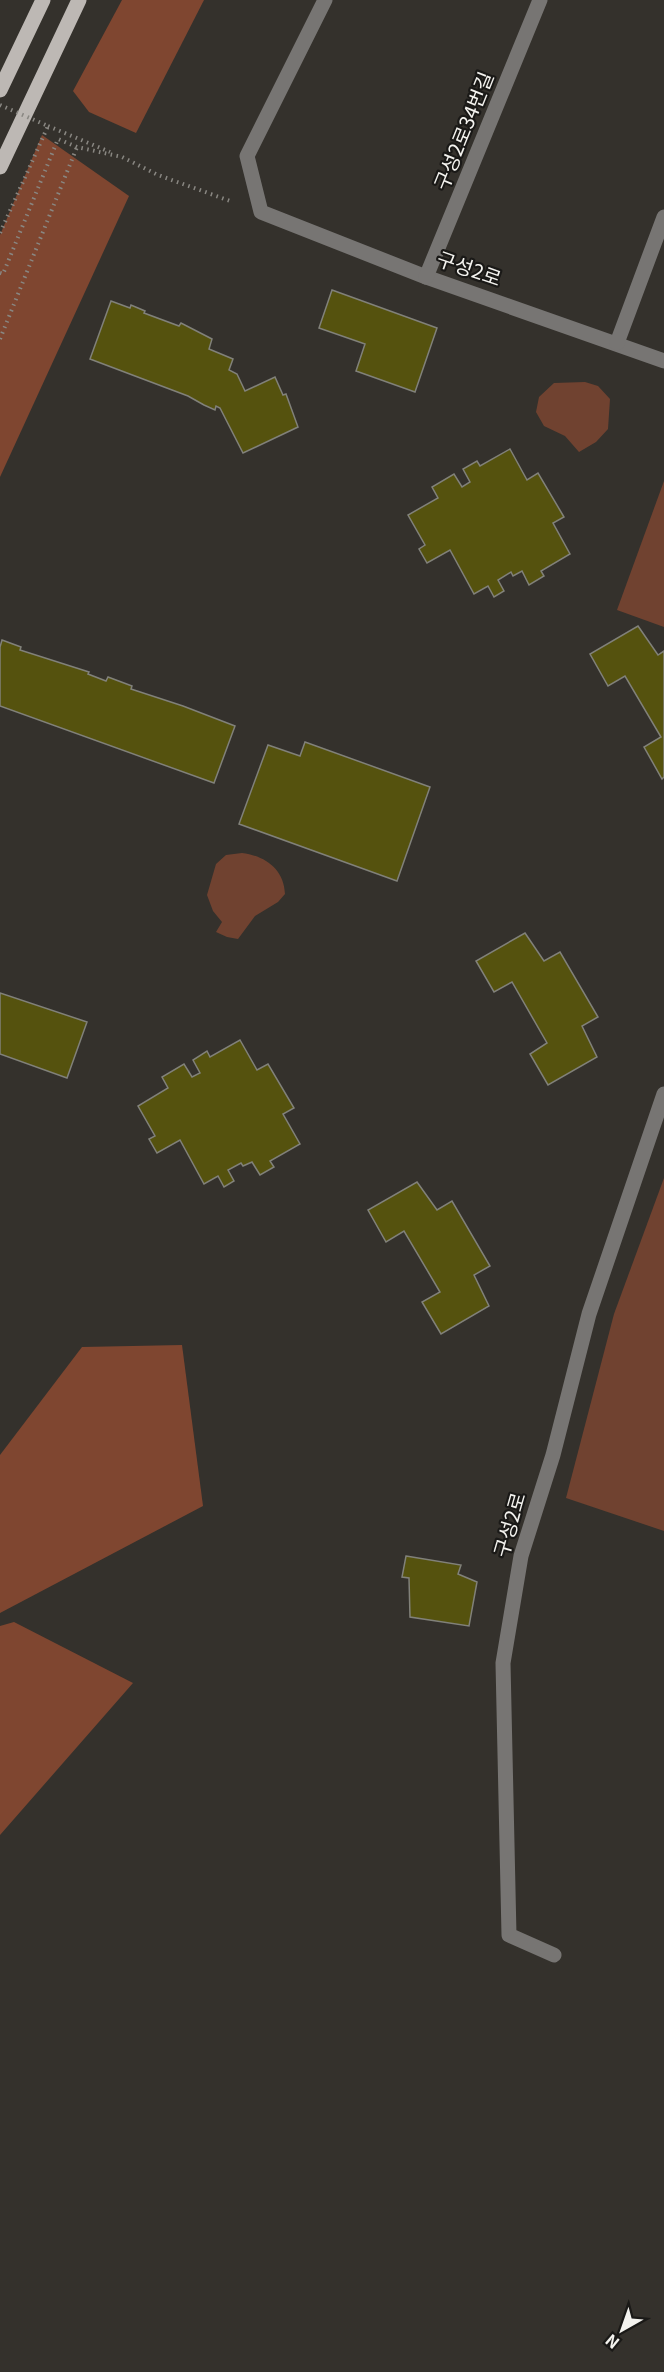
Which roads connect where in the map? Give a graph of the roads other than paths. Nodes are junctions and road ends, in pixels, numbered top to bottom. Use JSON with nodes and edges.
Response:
{"nodes":[{"id":1,"x":43,"y":0,"type":"edge"},
{"id":2,"x":79,"y":0,"type":"edge"},
{"id":3,"x":325,"y":0,"type":"edge"},
{"id":4,"x":540,"y":0,"type":"edge"},
{"id":5,"x":0,"y":90,"type":"edge"},
{"id":6,"x":0,"y":167,"type":"edge"},
{"id":7,"x":664,"y":217,"type":"edge"},
{"id":8,"x":426,"y":277,"type":"junction"},
{"id":9,"x":617,"y":342,"type":"junction"},
{"id":10,"x":664,"y":361,"type":"edge"},
{"id":11,"x":664,"y":1094,"type":"edge"},
{"id":12,"x":554,"y":1955,"type":"dead end"}],
"edges":[{"from":1,"to":5,"type":"main road"},
{"from":2,"to":6,"type":"main road"},
{"from":3,"to":8,"type":"street","name":"구성2로"},
{"from":4,"to":8,"type":"street","name":"구성2로34번길"},
{"from":7,"to":9,"type":"street"},
{"from":8,"to":9,"type":"street","name":"구성2로"},
{"from":9,"to":10,"type":"street","name":"구성2로"},
{"from":11,"to":12,"type":"street","name":"구성2로"}]}
